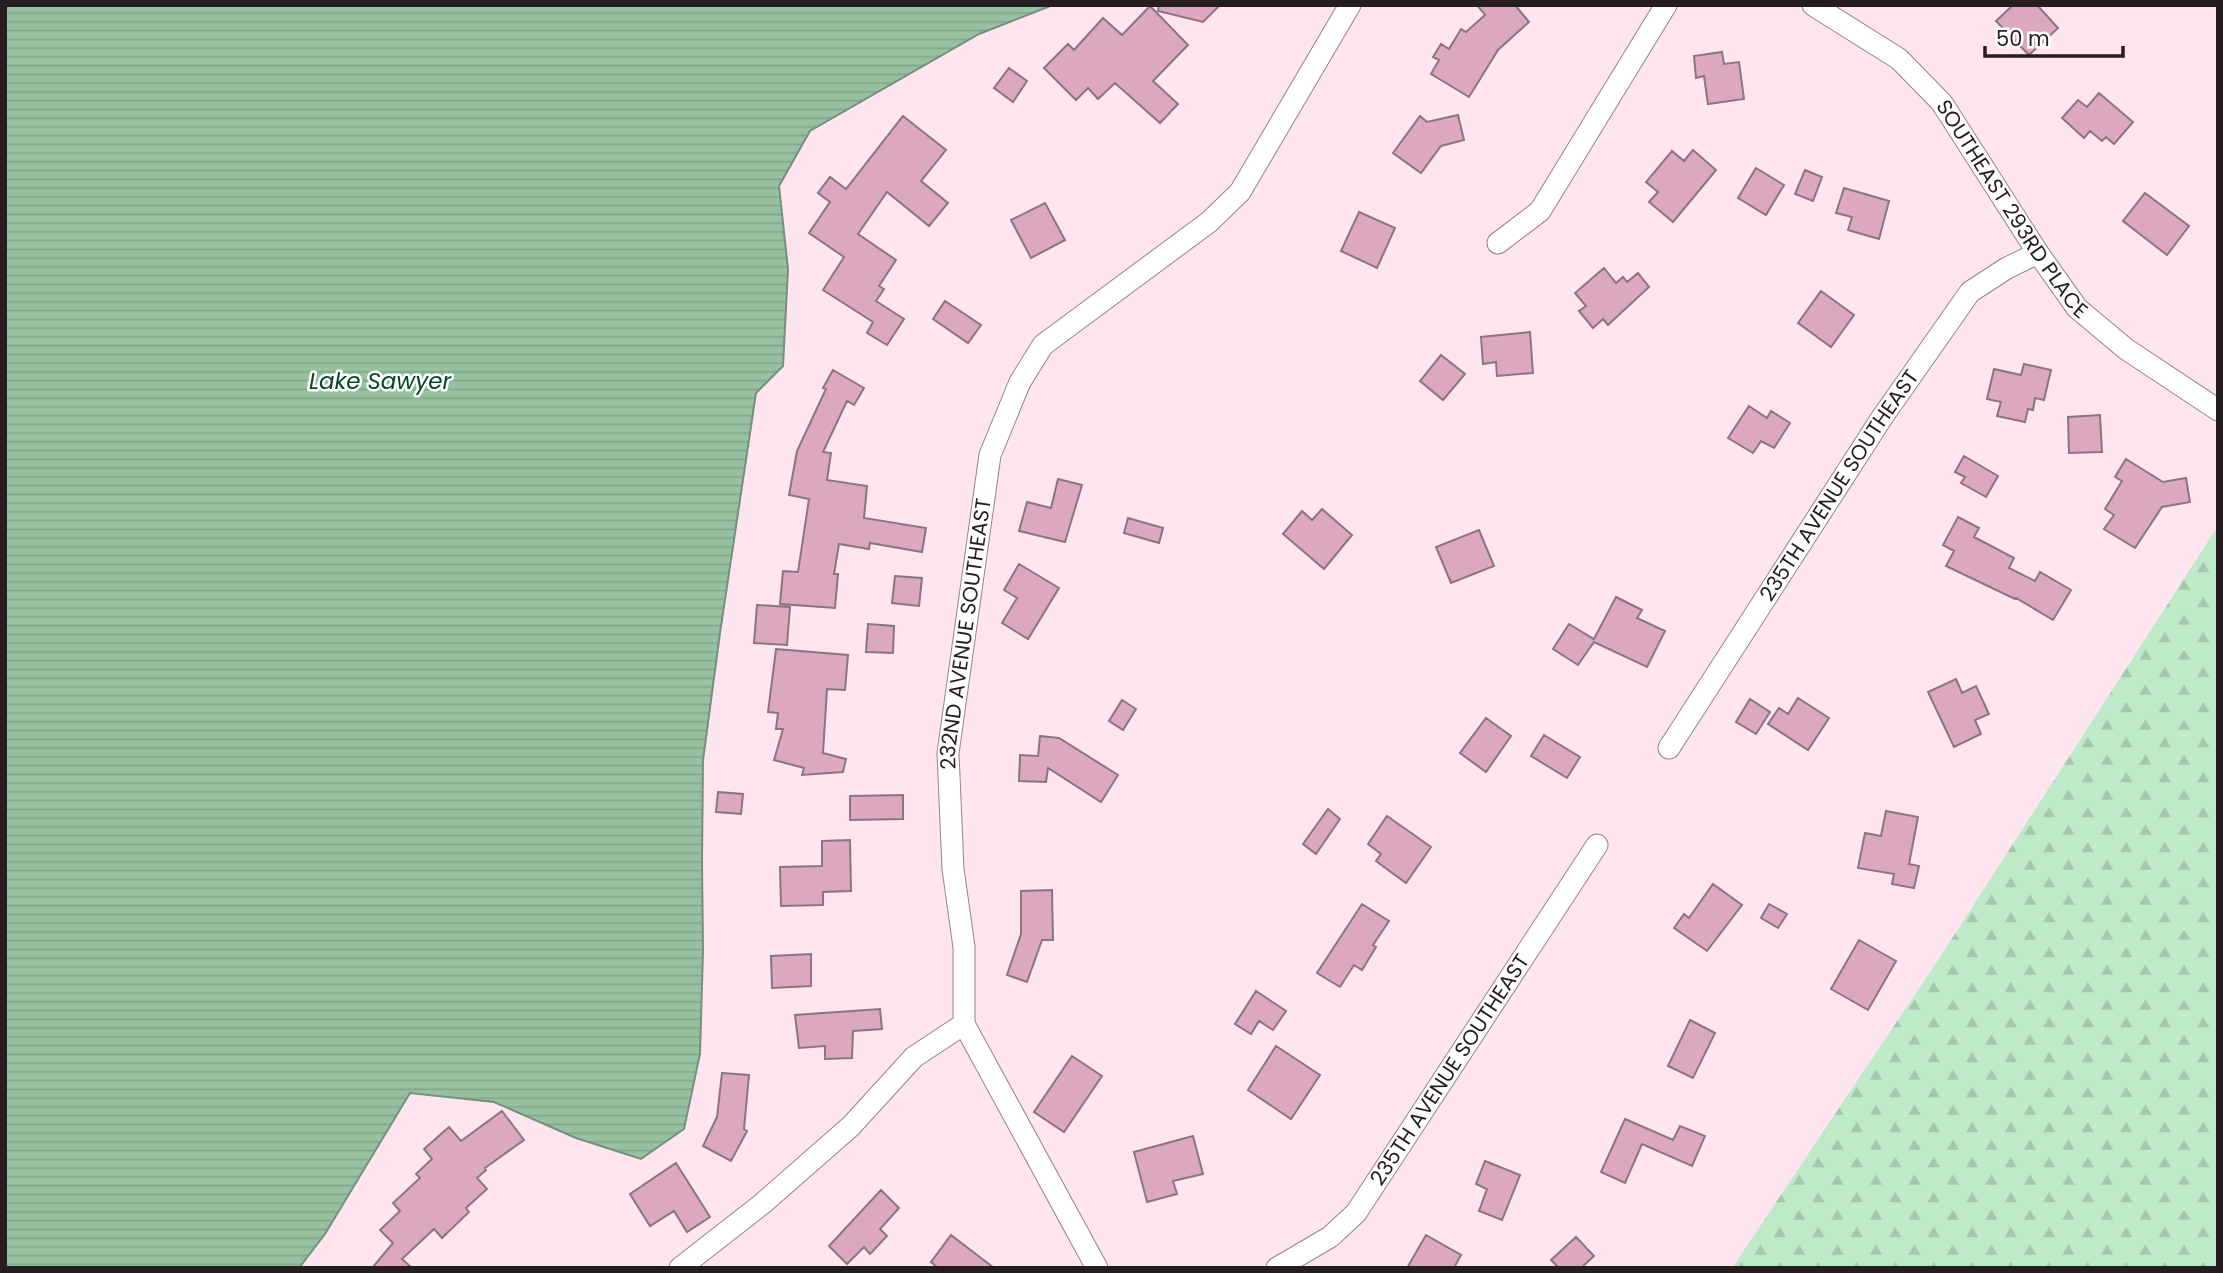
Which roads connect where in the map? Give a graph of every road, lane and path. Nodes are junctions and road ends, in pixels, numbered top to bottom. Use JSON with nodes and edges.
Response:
{"nodes":[{"id":1,"x":1350,"y":5,"type":"edge"},
{"id":2,"x":1666,"y":5,"type":"edge"},
{"id":3,"x":1813,"y":5,"type":"edge"},
{"id":4,"x":1499,"y":243,"type":"dead end"},
{"id":5,"x":2038,"y":253,"type":"junction"},
{"id":6,"x":2218,"y":410,"type":"edge"},
{"id":7,"x":1669,"y":748,"type":"dead end"},
{"id":8,"x":1597,"y":845,"type":"dead end"},
{"id":9,"x":964,"y":1024,"type":"junction"},
{"id":10,"x":680,"y":1268,"type":"edge"},
{"id":11,"x":1097,"y":1268,"type":"edge"},
{"id":12,"x":1277,"y":1268,"type":"edge"}],
"edges":[{"from":1,"to":9,"type":"street","name":"232ND AVENUE SOUTHEAST"},
{"from":2,"to":4,"type":"street"},
{"from":3,"to":5,"type":"street","name":"SOUTHEAST 293RD PLACE"},
{"from":5,"to":6,"type":"street","name":"SOUTHEAST 293RD PLACE"},
{"from":5,"to":7,"type":"street","name":"235TH AVENUE SOUTHEAST"},
{"from":8,"to":12,"type":"street","name":"235TH AVENUE SOUTHEAST"},
{"from":9,"to":10,"type":"street"},
{"from":9,"to":11,"type":"street"}]}
